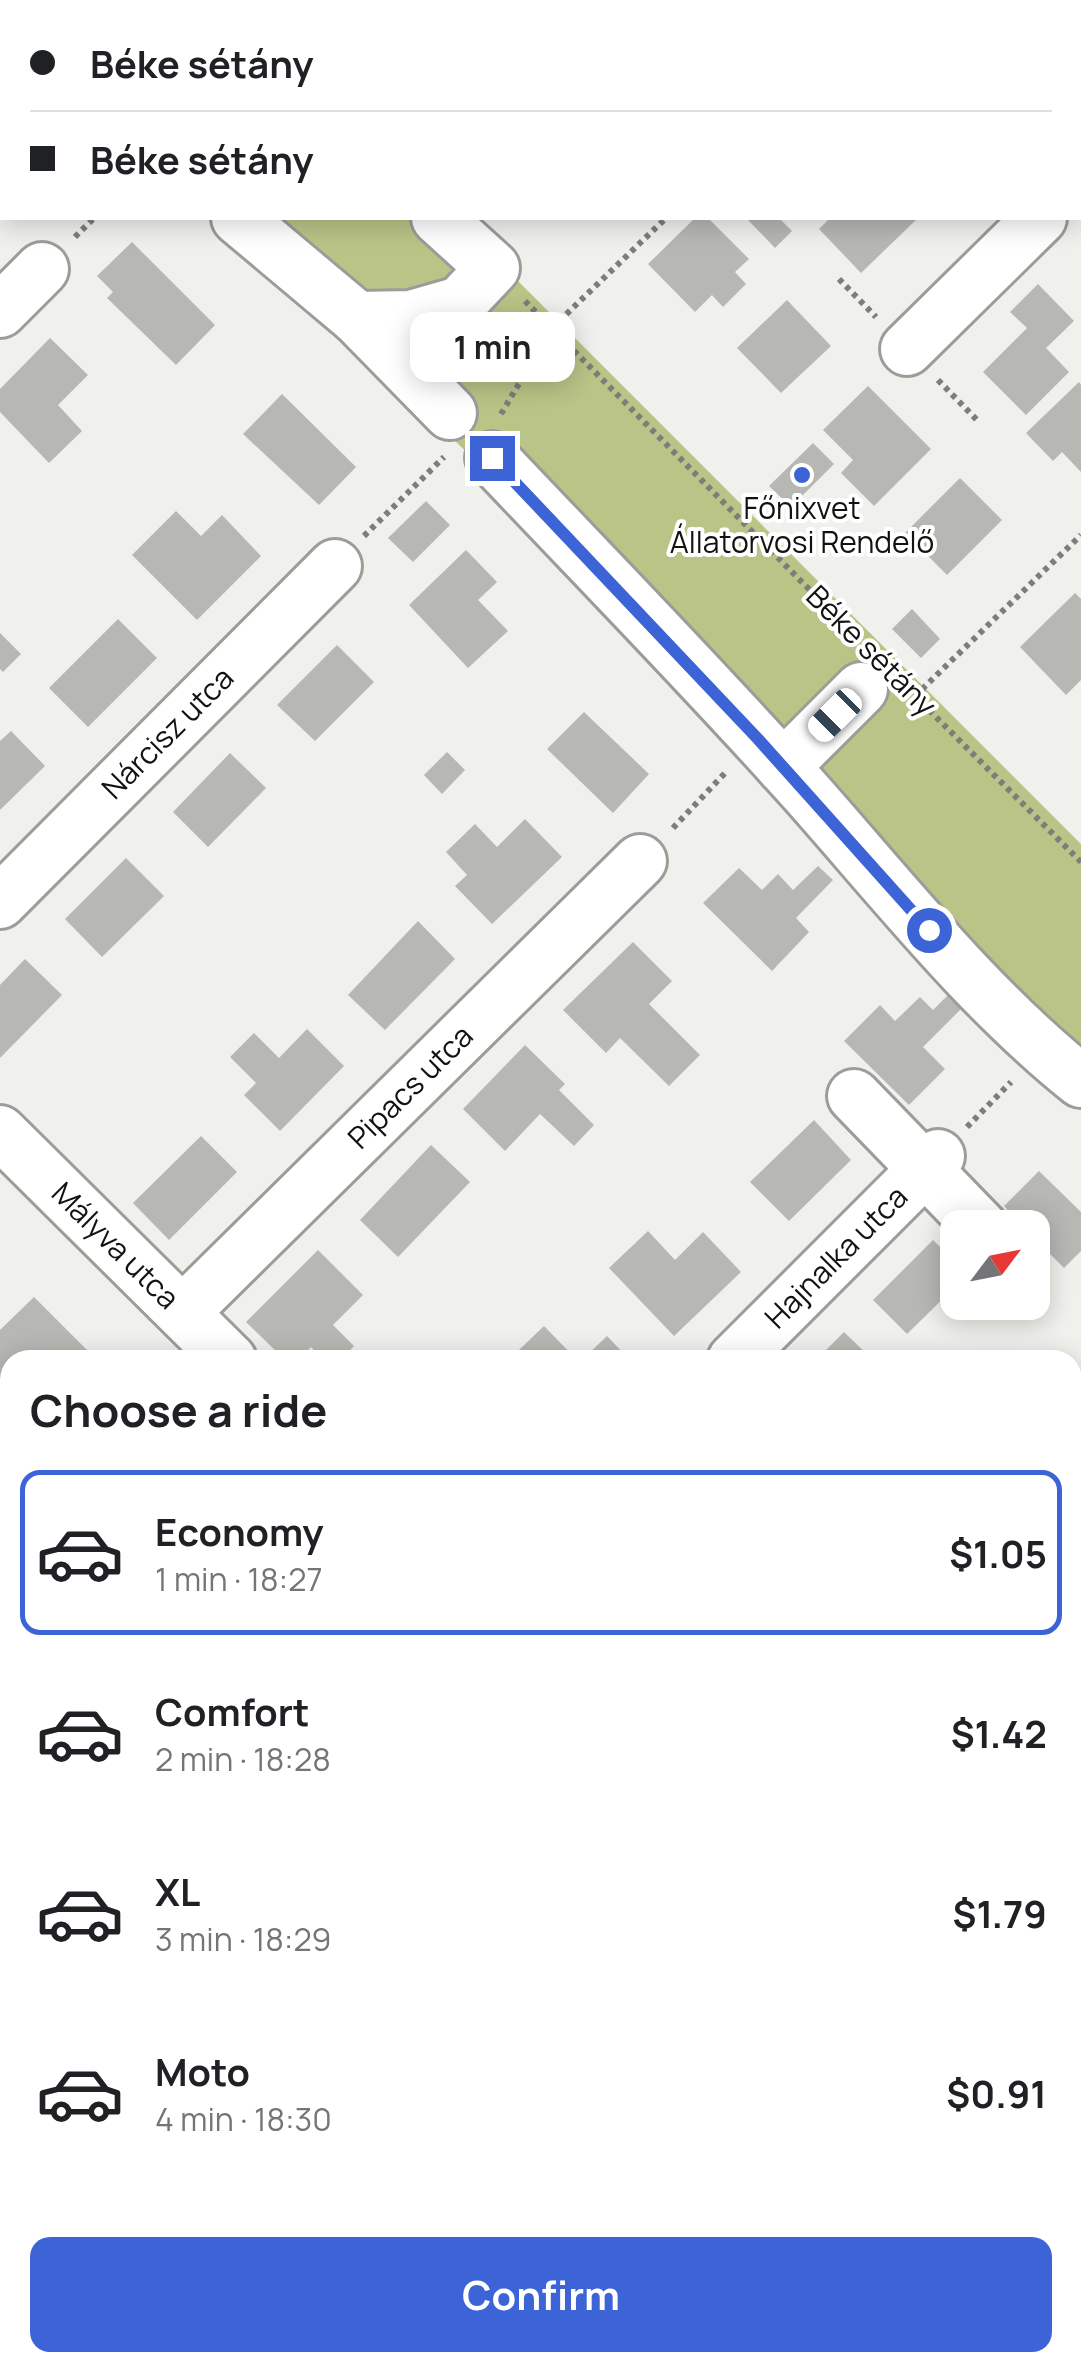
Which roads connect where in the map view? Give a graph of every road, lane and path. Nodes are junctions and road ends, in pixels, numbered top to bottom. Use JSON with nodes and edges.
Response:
{"nodes":[{"id":1,"x":240,"y":220,"type":"edge"},
{"id":2,"x":440,"y":220,"type":"edge"},
{"id":3,"x":664,"y":220,"type":"edge"},
{"id":4,"x":1038,"y":220,"type":"edge"},
{"id":5,"x":492,"y":268,"type":"junction"},
{"id":6,"x":42,"y":269,"type":"dead end"},
{"id":7,"x":0,"y":311,"type":"edge"},
{"id":8,"x":357,"y":318,"type":"junction"},
{"id":9,"x":552,"y":328,"type":"junction"},
{"id":10,"x":907,"y":349,"type":"dead end"},
{"id":11,"x":473,"y":436,"type":"junction"},
{"id":12,"x":1081,"y":535,"type":"edge"},
{"id":13,"x":335,"y":566,"type":"joint"},
{"id":14,"x":880,"y":677,"type":"junction"},
{"id":15,"x":915,"y":696,"type":"junction"},
{"id":16,"x":771,"y":753,"type":"junction"},
{"id":17,"x":640,"y":862,"type":"joint"},
{"id":18,"x":1081,"y":862,"type":"edge"},
{"id":19,"x":0,"y":902,"type":"edge"},
{"id":20,"x":1062,"y":1066,"type":"edge"},
{"id":21,"x":854,"y":1096,"type":"dead end"},
{"id":22,"x":0,"y":1132,"type":"edge"},
{"id":23,"x":932,"y":1162,"type":"junction"},
{"id":24,"x":968,"y":1210,"type":"edge"},
{"id":25,"x":183,"y":1312,"type":"junction"},
{"id":26,"x":220,"y":1350,"type":"edge"},
{"id":27,"x":744,"y":1350,"type":"edge"}],
"edges":[{"from":1,"to":8,"type":"street"},
{"from":2,"to":5,"type":"street"},
{"from":3,"to":9,"type":"path"},
{"from":4,"to":10,"type":"street"},
{"from":5,"to":8,"type":"street"},
{"from":5,"to":9,"type":"path","name":"Béke sétány"},
{"from":6,"to":7,"type":"street"},
{"from":8,"to":11,"type":"street"},
{"from":9,"to":11,"type":"path"},
{"from":9,"to":14,"type":"path","name":"Béke sétány"},
{"from":11,"to":13,"type":"path"},
{"from":11,"to":16,"type":"street"},
{"from":12,"to":15,"type":"path"},
{"from":13,"to":19,"type":"street","name":"Nárcisz utca"},
{"from":14,"to":15,"type":"path","name":"Béke sétány"},
{"from":14,"to":16,"type":"street"},
{"from":15,"to":18,"type":"path","name":"Béke sétány"},
{"from":16,"to":17,"type":"path"},
{"from":16,"to":20,"type":"street"},
{"from":17,"to":25,"type":"street","name":"Pipacs utca"},
{"from":20,"to":23,"type":"path"},
{"from":21,"to":23,"type":"street"},
{"from":22,"to":25,"type":"street","name":"Mályva utca"},
{"from":23,"to":24,"type":"street"},
{"from":23,"to":27,"type":"street","name":"Hajnalka utca"},
{"from":25,"to":26,"type":"street","name":"Mályva utca"}]}
